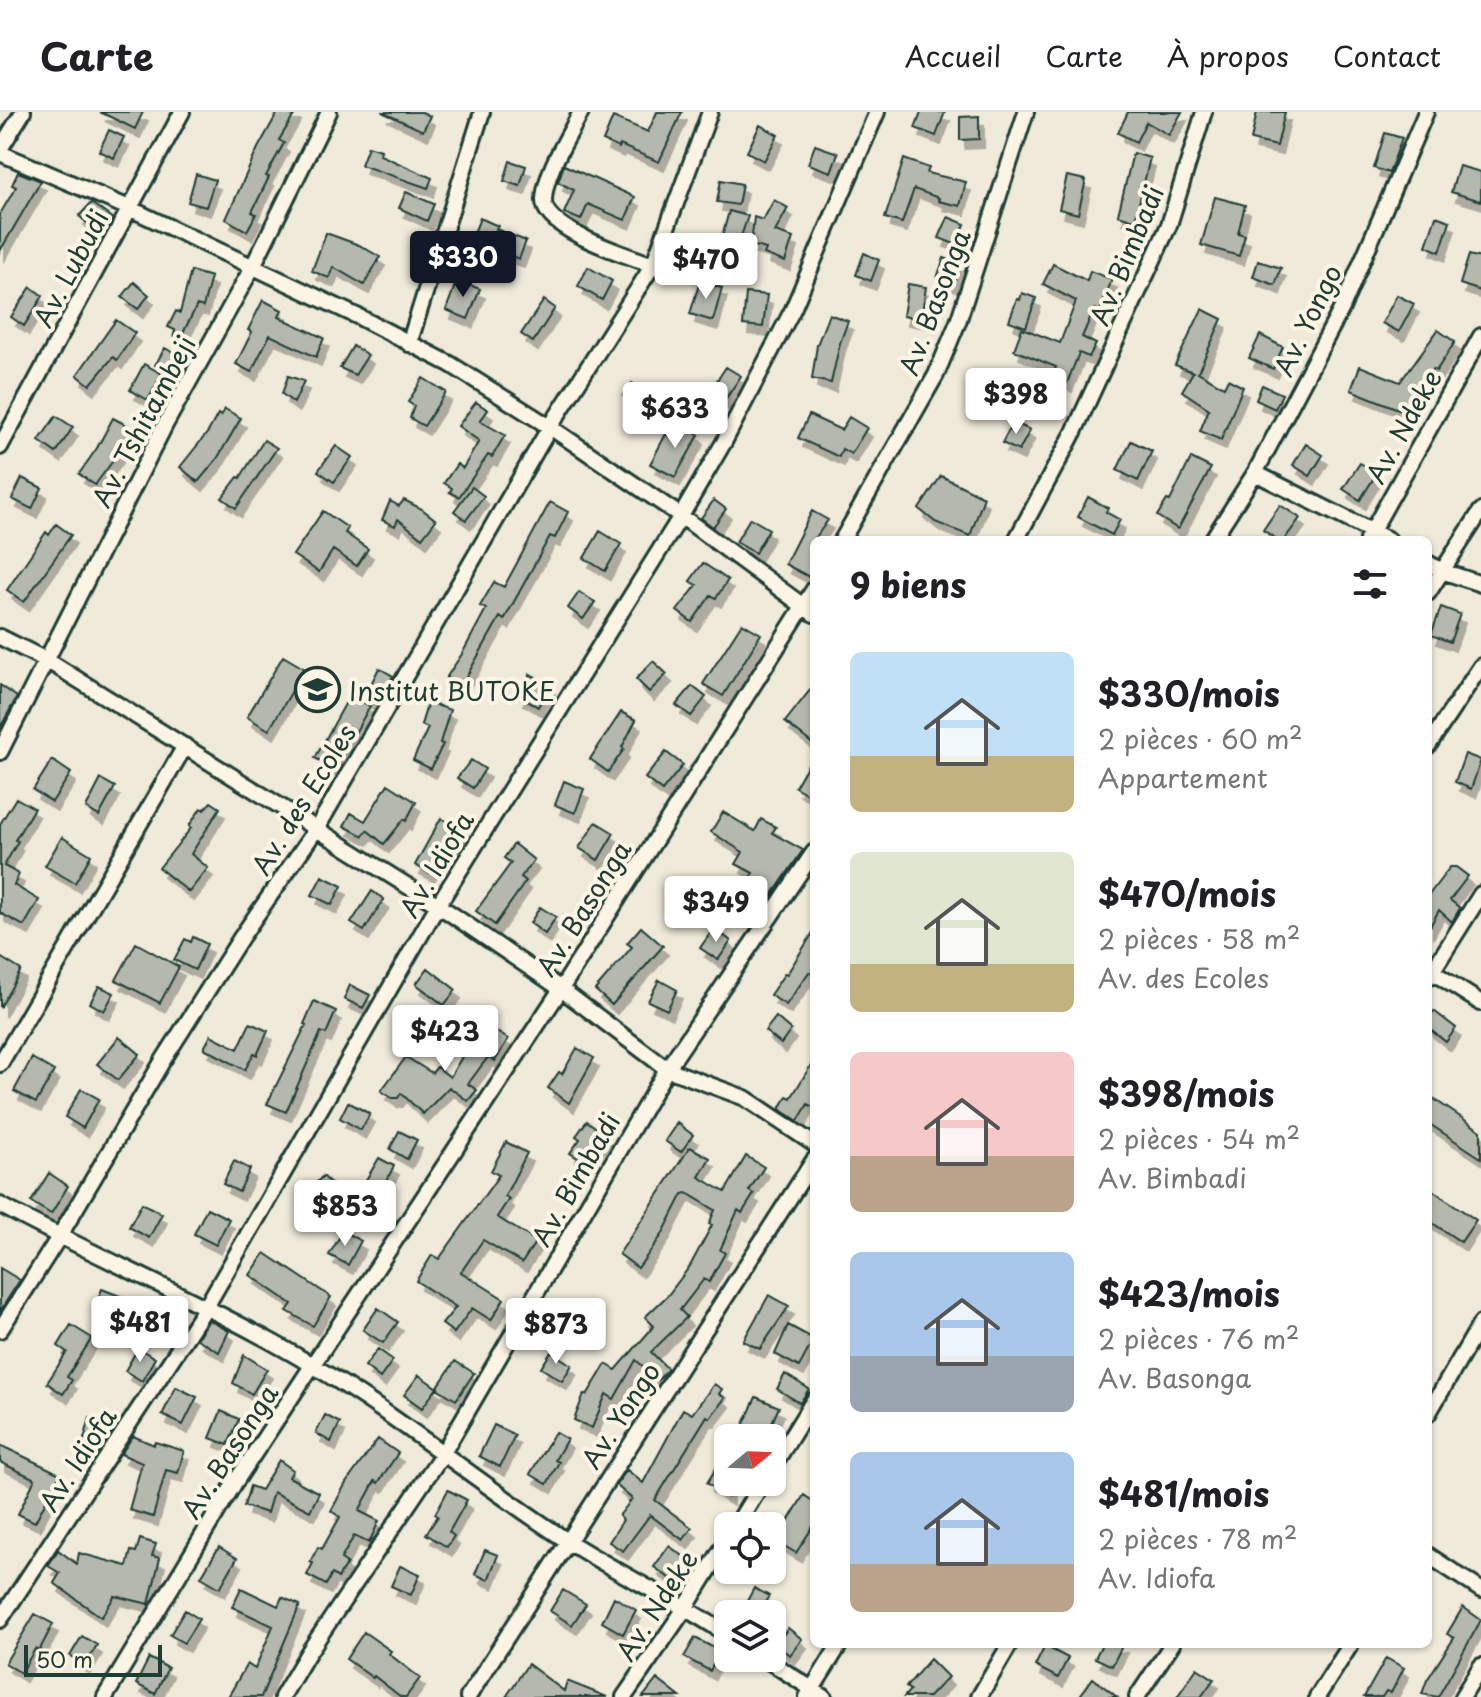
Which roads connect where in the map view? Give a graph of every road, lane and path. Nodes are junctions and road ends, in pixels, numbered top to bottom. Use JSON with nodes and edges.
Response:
{"nodes":[{"id":1,"x":23,"y":112,"type":"edge"},
{"id":2,"x":182,"y":112,"type":"edge"},
{"id":3,"x":329,"y":112,"type":"edge"},
{"id":4,"x":482,"y":112,"type":"edge"},
{"id":5,"x":581,"y":112,"type":"edge"},
{"id":6,"x":710,"y":112,"type":"edge"},
{"id":7,"x":877,"y":112,"type":"edge"},
{"id":8,"x":1026,"y":112,"type":"edge"},
{"id":9,"x":1204,"y":112,"type":"edge"},
{"id":10,"x":1426,"y":112,"type":"edge"},
{"id":11,"x":0,"y":151,"type":"edge"},
{"id":12,"x":129,"y":208,"type":"junction"},
{"id":13,"x":653,"y":265,"type":"junction"},
{"id":14,"x":252,"y":268,"type":"junction"},
{"id":15,"x":1481,"y":336,"type":"edge"},
{"id":16,"x":409,"y":344,"type":"junction"},
{"id":17,"x":550,"y":427,"type":"junction"},
{"id":18,"x":0,"y":447,"type":"edge"},
{"id":19,"x":1255,"y":473,"type":"junction"},
{"id":20,"x":1481,"y":511,"type":"edge"},
{"id":21,"x":681,"y":516,"type":"junction"},
{"id":22,"x":1369,"y":535,"type":"edge"},
{"id":23,"x":844,"y":536,"type":"edge"},
{"id":24,"x":1018,"y":536,"type":"edge"},
{"id":25,"x":1215,"y":536,"type":"edge"},
{"id":26,"x":1432,"y":565,"type":"edge"},
{"id":27,"x":1442,"y":571,"type":"junction"},
{"id":28,"x":1481,"y":584,"type":"edge"},
{"id":29,"x":1432,"y":587,"type":"edge"},
{"id":30,"x":809,"y":611,"type":"edge"},
{"id":31,"x":0,"y":637,"type":"edge"},
{"id":32,"x":48,"y":661,"type":"junction"},
{"id":33,"x":1481,"y":666,"type":"edge"},
{"id":34,"x":1432,"y":740,"type":"edge"},
{"id":35,"x":185,"y":746,"type":"junction"},
{"id":36,"x":0,"y":752,"type":"edge"},
{"id":37,"x":317,"y":828,"type":"junction"},
{"id":38,"x":810,"y":858,"type":"edge"},
{"id":39,"x":1481,"y":894,"type":"edge"},
{"id":40,"x":438,"y":905,"type":"junction"},
{"id":41,"x":1432,"y":968,"type":"edge"},
{"id":42,"x":1432,"y":975,"type":"edge"},
{"id":43,"x":561,"y":989,"type":"junction"},
{"id":44,"x":1481,"y":1003,"type":"edge"},
{"id":45,"x":0,"y":1064,"type":"edge"},
{"id":46,"x":667,"y":1069,"type":"junction"},
{"id":47,"x":810,"y":1141,"type":"edge"},
{"id":48,"x":810,"y":1166,"type":"edge"},
{"id":49,"x":0,"y":1205,"type":"edge"},
{"id":50,"x":59,"y":1237,"type":"junction"},
{"id":51,"x":206,"y":1307,"type":"junction"},
{"id":52,"x":1481,"y":1323,"type":"edge"},
{"id":53,"x":0,"y":1330,"type":"edge"},
{"id":54,"x":313,"y":1365,"type":"junction"},
{"id":55,"x":810,"y":1406,"type":"edge"},
{"id":56,"x":1432,"y":1407,"type":"edge"},
{"id":57,"x":786,"y":1445,"type":"edge"},
{"id":58,"x":443,"y":1453,"type":"junction"},
{"id":59,"x":567,"y":1541,"type":"junction"},
{"id":60,"x":1432,"y":1558,"type":"edge"},
{"id":61,"x":714,"y":1562,"type":"edge"},
{"id":62,"x":1481,"y":1590,"type":"edge"},
{"id":63,"x":686,"y":1607,"type":"junction"},
{"id":64,"x":0,"y":1620,"type":"edge"},
{"id":65,"x":714,"y":1626,"type":"edge"},
{"id":66,"x":838,"y":1648,"type":"edge"},
{"id":67,"x":1008,"y":1648,"type":"edge"},
{"id":68,"x":1169,"y":1648,"type":"edge"},
{"id":69,"x":1348,"y":1648,"type":"edge"},
{"id":70,"x":1481,"y":1666,"type":"edge"},
{"id":71,"x":783,"y":1672,"type":"edge"},
{"id":72,"x":814,"y":1694,"type":"edge"},
{"id":73,"x":105,"y":1697,"type":"edge"},
{"id":74,"x":282,"y":1697,"type":"edge"},
{"id":75,"x":468,"y":1697,"type":"edge"},
{"id":76,"x":624,"y":1697,"type":"edge"},
{"id":77,"x":979,"y":1697,"type":"edge"},
{"id":78,"x":1137,"y":1697,"type":"edge"},
{"id":79,"x":1317,"y":1697,"type":"edge"},
{"id":80,"x":1462,"y":1697,"type":"edge"}],
"edges":[{"from":1,"to":11,"type":"street"},
{"from":2,"to":12,"type":"street","name":"Av. Lubudi"},
{"from":3,"to":14,"type":"street","name":"Av. Tshitambeji"},
{"from":4,"to":16,"type":"street"},
{"from":5,"to":13,"type":"street"},
{"from":6,"to":13,"type":"street","name":"Av. des Ecoles"},
{"from":7,"to":21,"type":"street","name":"Av. Idiofa"},
{"from":8,"to":23,"type":"street","name":"Av. Basonga"},
{"from":9,"to":24,"type":"street","name":"Av. Bimbadi"},
{"from":10,"to":19,"type":"street","name":"Av. Yongo"},
{"from":11,"to":12,"type":"street"},
{"from":12,"to":14,"type":"street"},
{"from":12,"to":18,"type":"street","name":"Av. Lubudi"},
{"from":13,"to":17,"type":"street","name":"Av. des Ecoles"},
{"from":14,"to":16,"type":"street"},
{"from":14,"to":32,"type":"street","name":"Av. Tshitambeji"},
{"from":15,"to":22,"type":"street","name":"Av. Ndeke"},
{"from":16,"to":17,"type":"street"},
{"from":17,"to":21,"type":"street"},
{"from":17,"to":37,"type":"street","name":"Av. des Ecoles"},
{"from":19,"to":22,"type":"street"},
{"from":19,"to":25,"type":"street","name":"Av. Yongo"},
{"from":20,"to":27,"type":"street"},
{"from":21,"to":30,"type":"street"},
{"from":21,"to":40,"type":"street","name":"Av. Idiofa"},
{"from":26,"to":27,"type":"street"},
{"from":27,"to":28,"type":"street"},
{"from":27,"to":29,"type":"street"},
{"from":30,"to":43,"type":"street","name":"Av. Basonga"},
{"from":31,"to":32,"type":"street"},
{"from":32,"to":35,"type":"street"},
{"from":32,"to":36,"type":"street","name":"Av. Tshitambeji"},
{"from":33,"to":34,"type":"street"},
{"from":35,"to":37,"type":"street"},
{"from":35,"to":45,"type":"street"},
{"from":37,"to":40,"type":"street"},
{"from":37,"to":50,"type":"street","name":"Av. des Ecoles"},
{"from":38,"to":46,"type":"street","name":"Av. Bimbadi"},
{"from":39,"to":41,"type":"street"},
{"from":40,"to":43,"type":"street"},
{"from":40,"to":51,"type":"street","name":"Av. Idiofa"},
{"from":42,"to":44,"type":"street"},
{"from":43,"to":46,"type":"street"},
{"from":43,"to":54,"type":"street","name":"Av. Basonga"},
{"from":46,"to":47,"type":"street"},
{"from":46,"to":58,"type":"street","name":"Av. Bimbadi"},
{"from":48,"to":59,"type":"street","name":"Av. Yongo"},
{"from":49,"to":50,"type":"street"},
{"from":50,"to":51,"type":"street"},
{"from":50,"to":53,"type":"street","name":"Av. des Ecoles"},
{"from":51,"to":54,"type":"street"},
{"from":51,"to":64,"type":"street","name":"Av. Idiofa"},
{"from":52,"to":56,"type":"street"},
{"from":54,"to":58,"type":"street"},
{"from":54,"to":73,"type":"street","name":"Av. Basonga"},
{"from":55,"to":57,"type":"street"},
{"from":58,"to":59,"type":"street"},
{"from":58,"to":74,"type":"street","name":"Av. Bimbadi"},
{"from":59,"to":63,"type":"street"},
{"from":59,"to":75,"type":"street","name":"Av. Yongo"},
{"from":60,"to":62,"type":"street"},
{"from":61,"to":63,"type":"street","name":"Av. Ndeke"},
{"from":63,"to":65,"type":"street"},
{"from":63,"to":76,"type":"street","name":"Av. Ndeke"},
{"from":66,"to":72,"type":"street"},
{"from":67,"to":77,"type":"street"},
{"from":68,"to":78,"type":"street"},
{"from":69,"to":79,"type":"street"},
{"from":70,"to":80,"type":"street"},
{"from":71,"to":72,"type":"street"}]}
